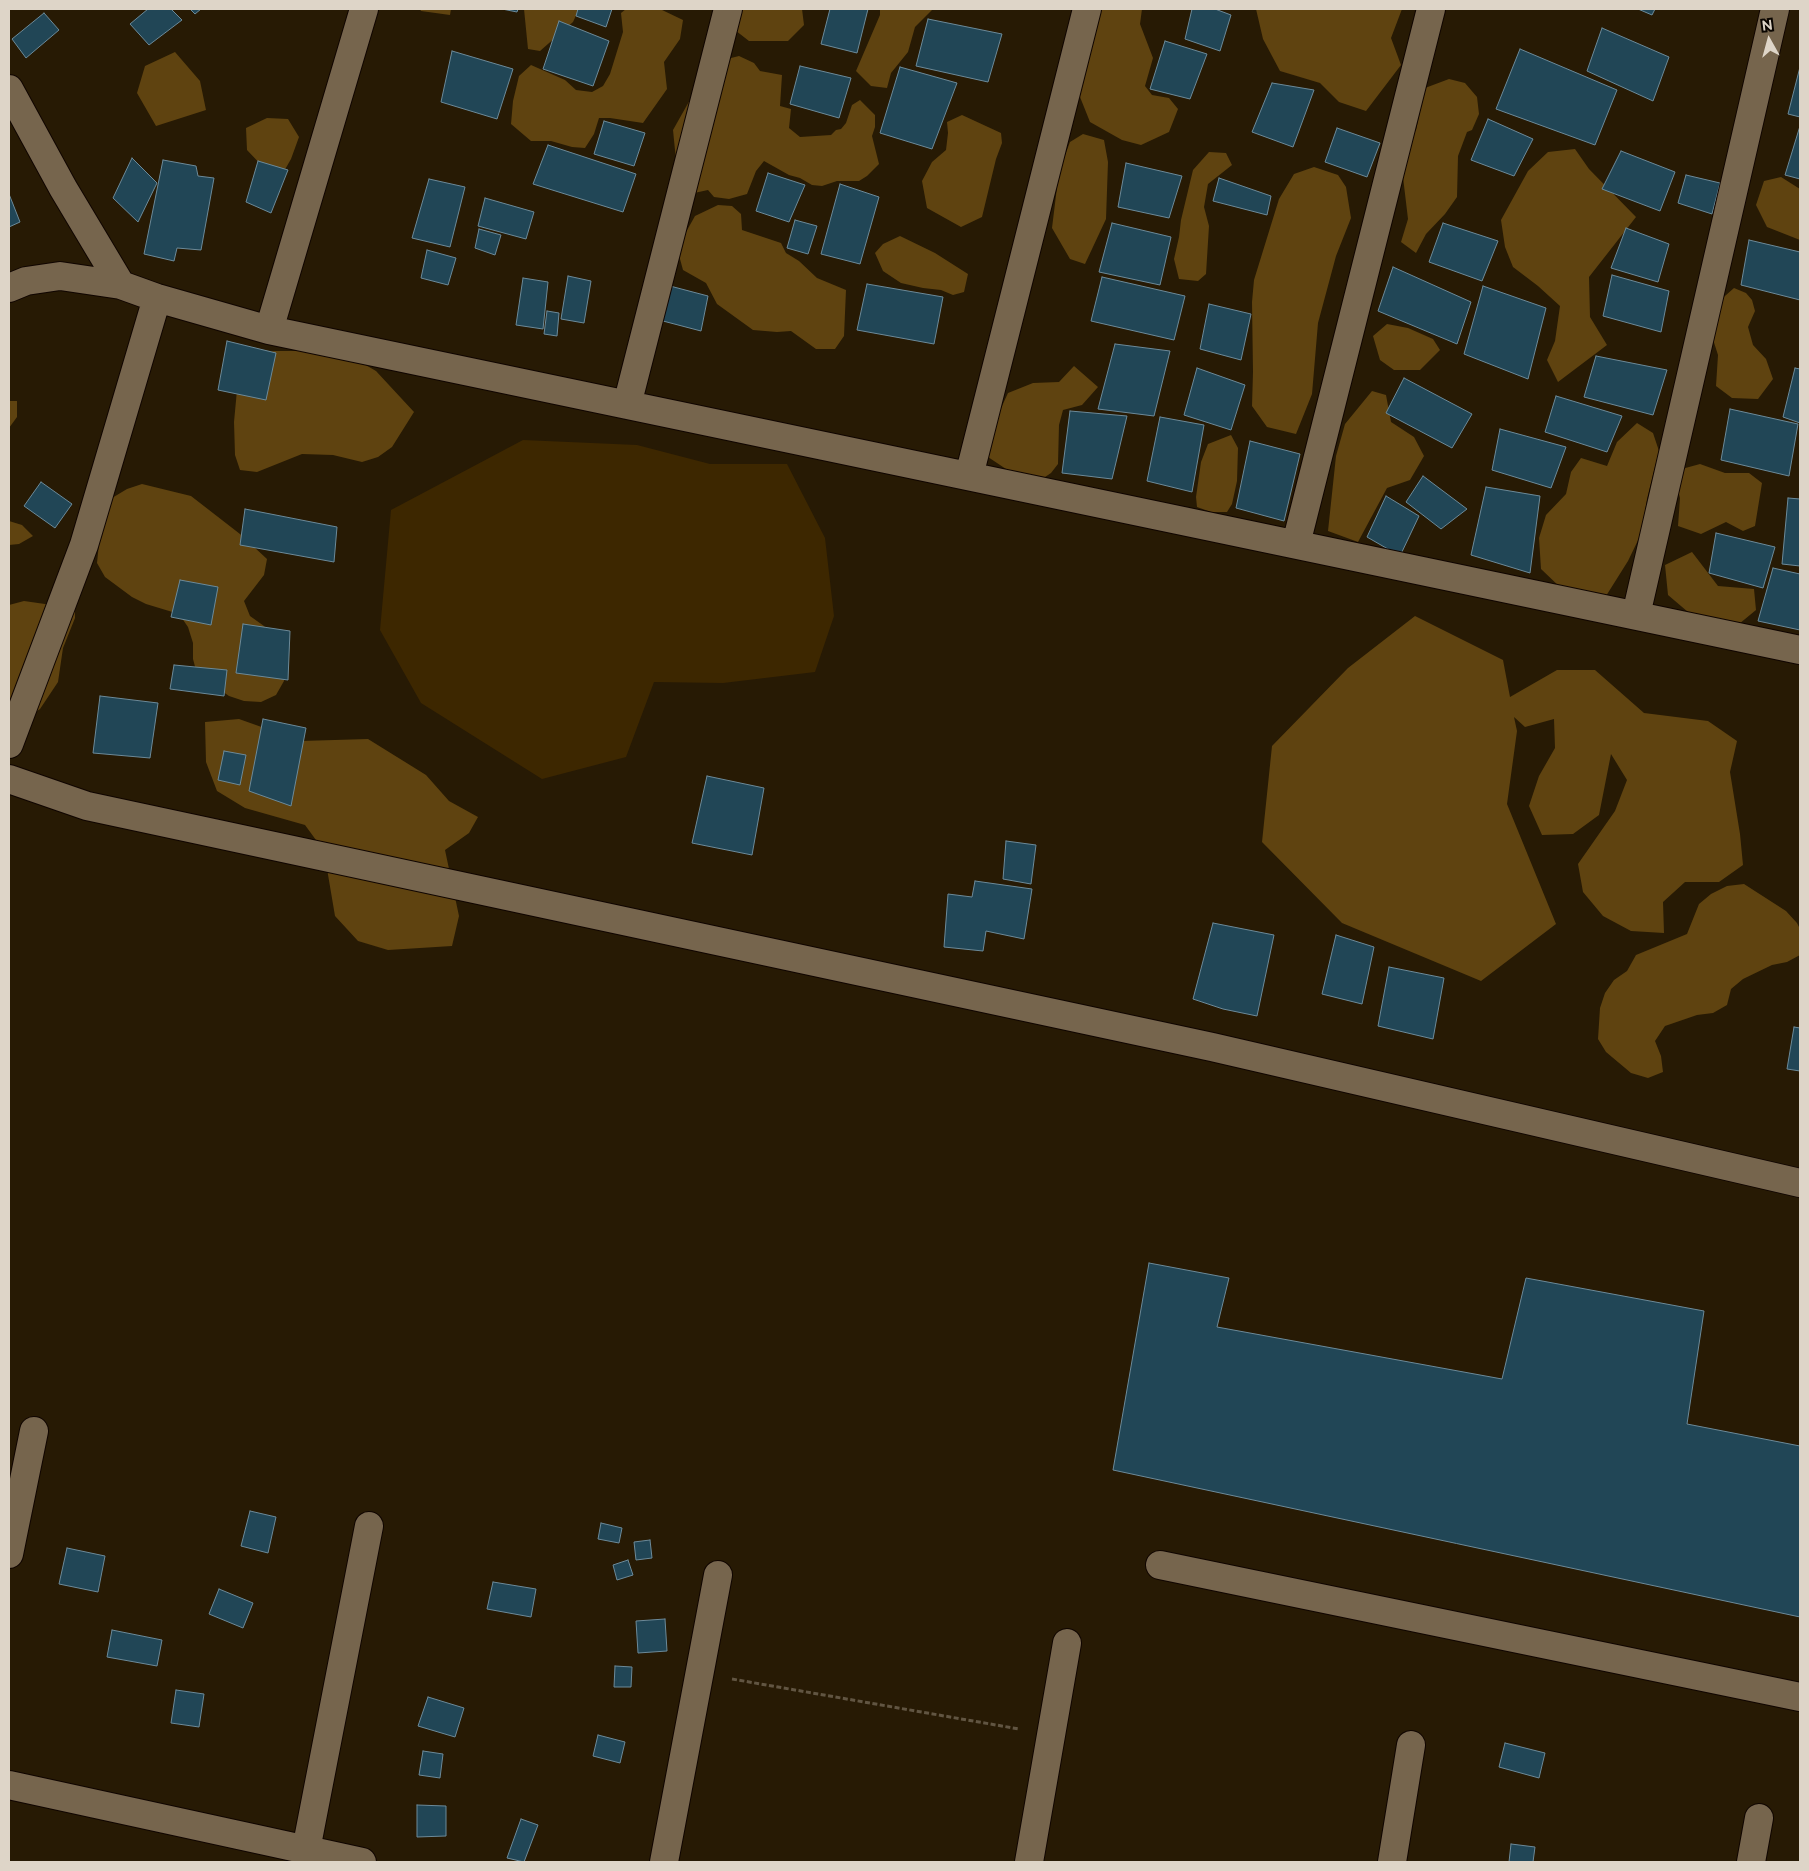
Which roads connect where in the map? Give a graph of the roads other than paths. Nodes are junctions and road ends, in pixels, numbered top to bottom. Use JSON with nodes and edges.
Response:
{"nodes":[{"id":1,"x":364,"y":9,"type":"edge"},
{"id":2,"x":728,"y":9,"type":"edge"},
{"id":3,"x":1087,"y":9,"type":"edge"},
{"id":4,"x":1431,"y":9,"type":"edge"},
{"id":5,"x":1775,"y":9,"type":"edge"},
{"id":6,"x":9,"y":89,"type":"edge"},
{"id":7,"x":120,"y":285,"type":"junction"},
{"id":8,"x":9,"y":288,"type":"edge"},
{"id":9,"x":157,"y":298,"type":"junction"},
{"id":10,"x":269,"y":330,"type":"junction"},
{"id":11,"x":627,"y":405,"type":"junction"},
{"id":12,"x":969,"y":476,"type":"junction"},
{"id":13,"x":1296,"y":544,"type":"junction"},
{"id":14,"x":1636,"y":615,"type":"junction"},
{"id":15,"x":1800,"y":650,"type":"edge"},
{"id":16,"x":9,"y":744,"type":"edge"},
{"id":17,"x":9,"y":779,"type":"edge"},
{"id":18,"x":1800,"y":1183,"type":"edge"},
{"id":19,"x":34,"y":1431,"type":"dead end"},
{"id":20,"x":369,"y":1526,"type":"dead end"},
{"id":21,"x":9,"y":1554,"type":"edge"},
{"id":22,"x":1160,"y":1565,"type":"dead end"},
{"id":23,"x":718,"y":1574,"type":"dead end"},
{"id":24,"x":1067,"y":1643,"type":"dead end"},
{"id":25,"x":1800,"y":1697,"type":"edge"},
{"id":26,"x":1411,"y":1745,"type":"dead end"},
{"id":27,"x":9,"y":1785,"type":"edge"},
{"id":28,"x":1759,"y":1818,"type":"dead end"},
{"id":29,"x":306,"y":1850,"type":"junction"},
{"id":30,"x":362,"y":1862,"type":"edge"},
{"id":31,"x":664,"y":1862,"type":"edge"},
{"id":32,"x":1029,"y":1862,"type":"edge"},
{"id":33,"x":1392,"y":1862,"type":"edge"},
{"id":34,"x":1751,"y":1862,"type":"edge"}],
"edges":[{"from":1,"to":10,"type":"street"},
{"from":2,"to":11,"type":"street"},
{"from":3,"to":12,"type":"street"},
{"from":4,"to":13,"type":"street"},
{"from":5,"to":14,"type":"street"},
{"from":6,"to":7,"type":"street"},
{"from":7,"to":8,"type":"street"},
{"from":7,"to":9,"type":"street"},
{"from":9,"to":10,"type":"street"},
{"from":9,"to":16,"type":"street"},
{"from":10,"to":11,"type":"street"},
{"from":11,"to":12,"type":"street"},
{"from":12,"to":13,"type":"street"},
{"from":13,"to":14,"type":"street"},
{"from":14,"to":15,"type":"street"},
{"from":17,"to":18,"type":"street"},
{"from":19,"to":21,"type":"street"},
{"from":20,"to":29,"type":"street"},
{"from":22,"to":25,"type":"street"},
{"from":23,"to":31,"type":"street"},
{"from":24,"to":32,"type":"street"},
{"from":26,"to":33,"type":"street"},
{"from":27,"to":29,"type":"street"},
{"from":28,"to":34,"type":"street"},
{"from":29,"to":30,"type":"street"}]}
